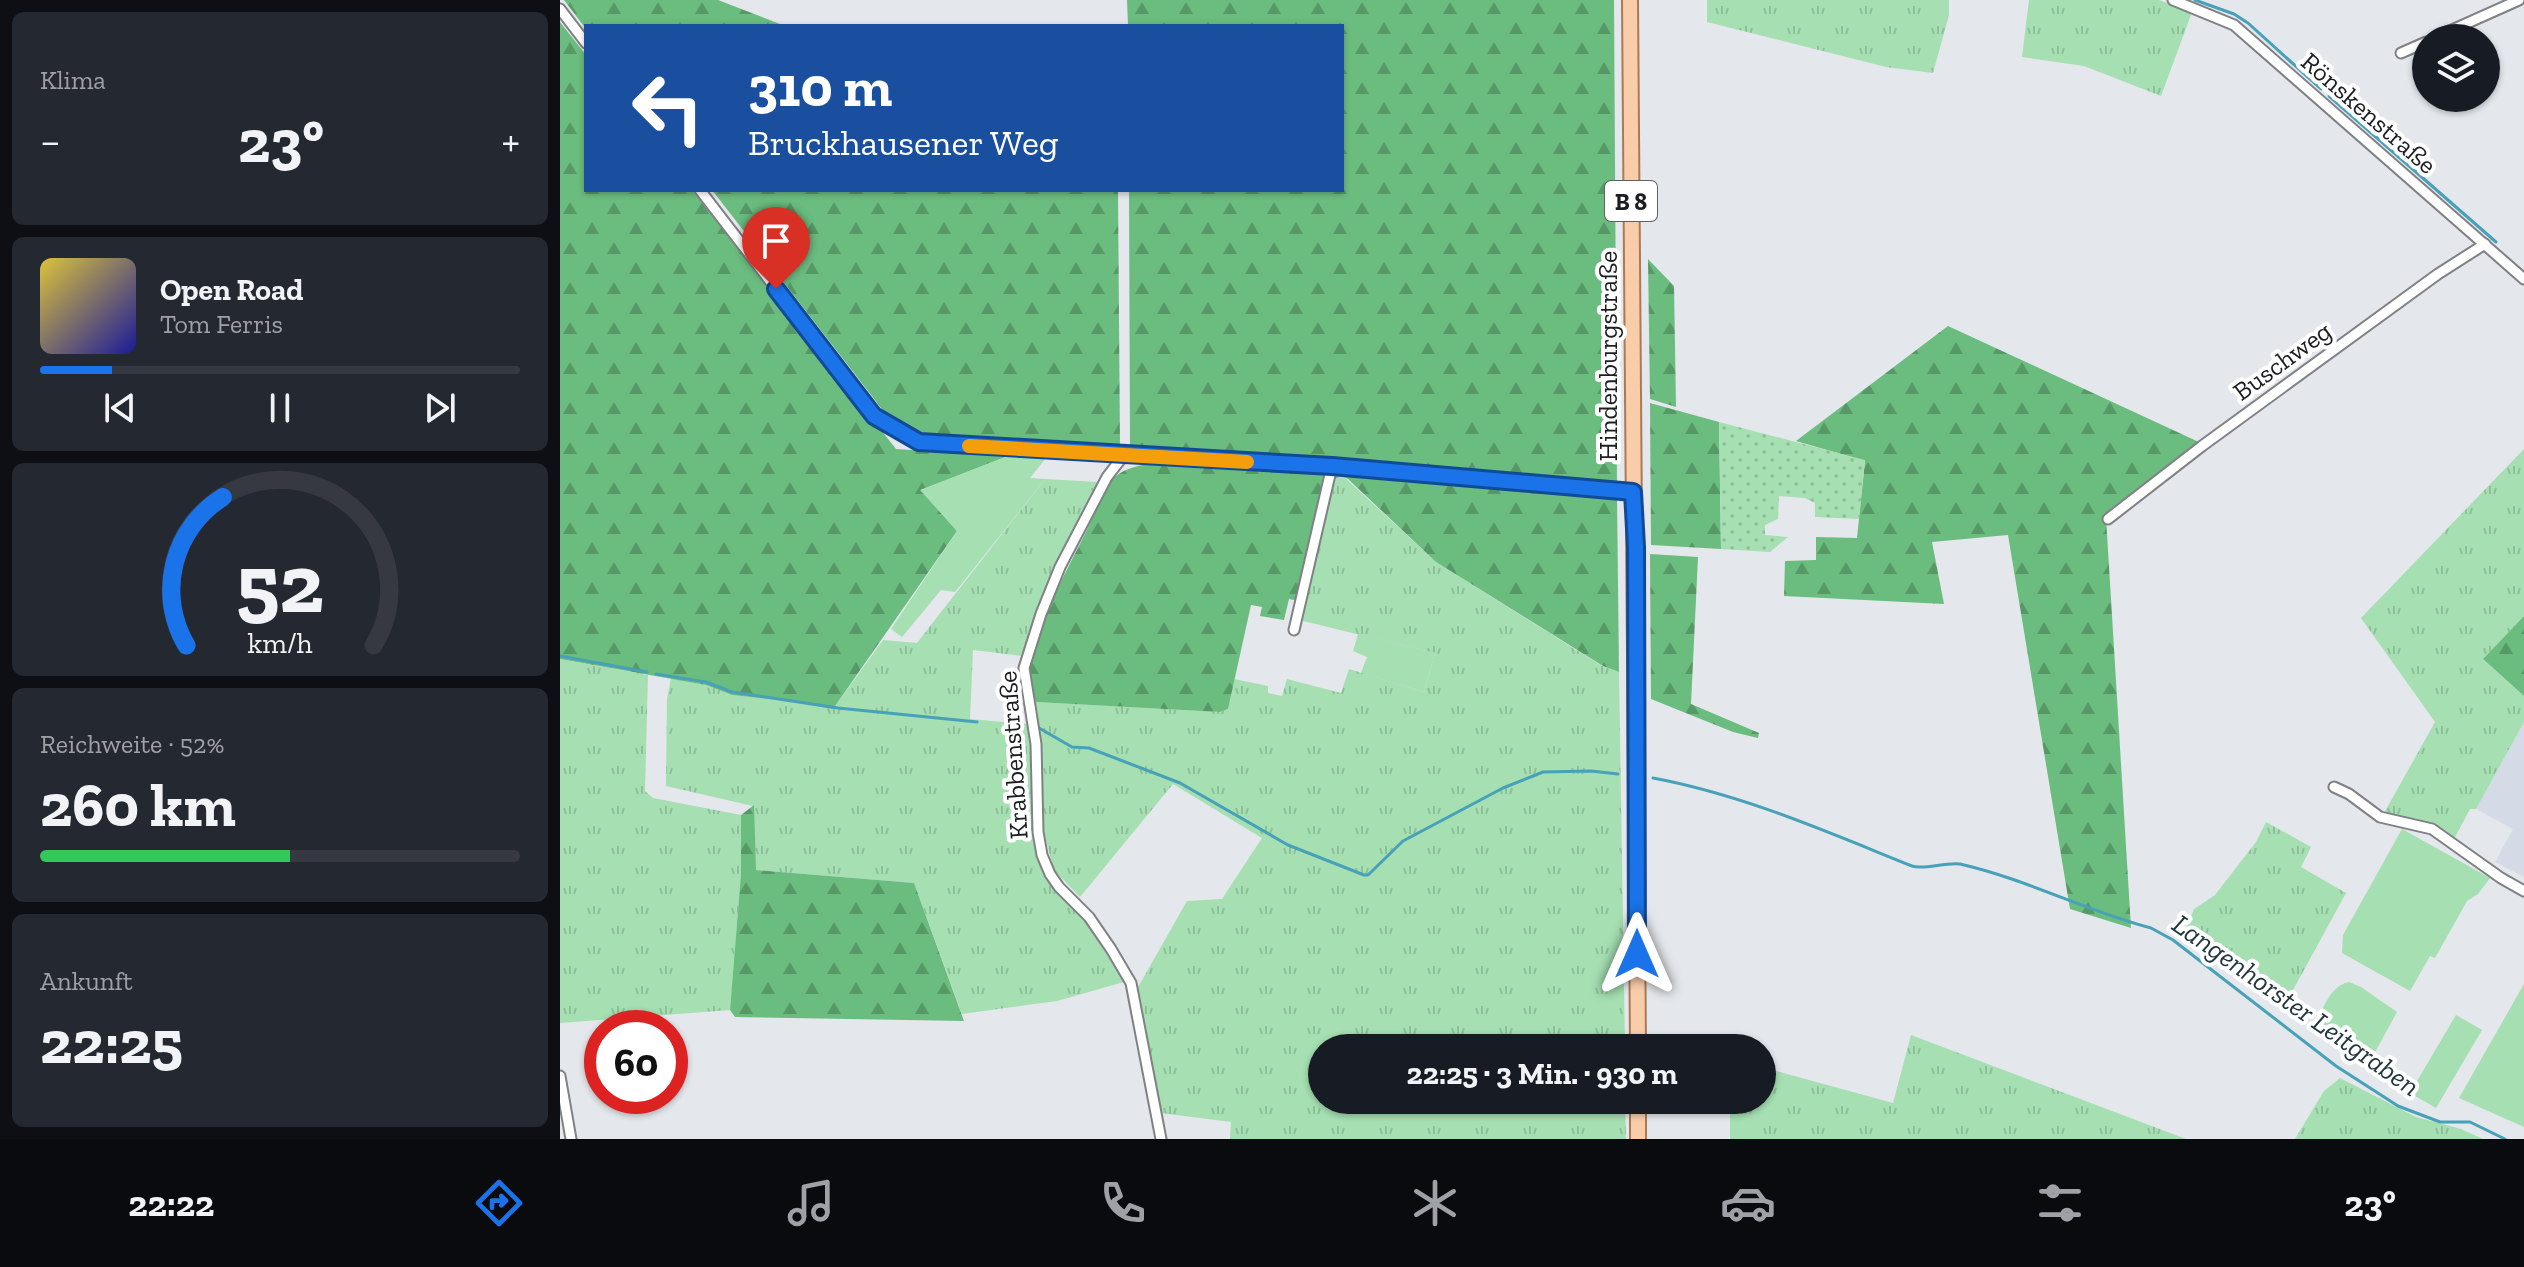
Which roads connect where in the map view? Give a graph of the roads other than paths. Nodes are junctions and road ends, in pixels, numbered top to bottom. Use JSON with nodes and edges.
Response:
{"nodes":[{"id":1,"x":1630,"y":0,"type":"edge"},
{"id":2,"x":2173,"y":0,"type":"edge"},
{"id":3,"x":2519,"y":0,"type":"edge"},
{"id":4,"x":560,"y":9,"type":"edge"},
{"id":5,"x":2465,"y":24,"type":"edge"},
{"id":6,"x":584,"y":40,"type":"edge"},
{"id":7,"x":2412,"y":48,"type":"edge"},
{"id":8,"x":2401,"y":53,"type":"dead end"},
{"id":9,"x":702,"y":192,"type":"edge"},
{"id":10,"x":2485,"y":244,"type":"junction"},
{"id":11,"x":2524,"y":279,"type":"edge"},
{"id":12,"x":1124,"y":455,"type":"junction"},
{"id":13,"x":1332,"y":466,"type":"junction"},
{"id":14,"x":1633,"y":492,"type":"junction"},
{"id":15,"x":2108,"y":519,"type":"dead end"},
{"id":16,"x":1294,"y":630,"type":"dead end"},
{"id":17,"x":2334,"y":787,"type":"dead end"},
{"id":18,"x":2524,"y":891,"type":"edge"},
{"id":19,"x":1638,"y":1034,"type":"edge"},
{"id":20,"x":560,"y":1076,"type":"edge"},
{"id":21,"x":1638,"y":1114,"type":"edge"},
{"id":22,"x":571,"y":1139,"type":"edge"},
{"id":23,"x":1161,"y":1139,"type":"edge"},
{"id":24,"x":1638,"y":1139,"type":"edge"}],
"edges":[{"from":1,"to":14,"type":"main road","name":"Hindenburgstraße","number":"B 8"},
{"from":2,"to":10,"type":"street","name":"Rönskenstraße"},
{"from":3,"to":5,"type":"street"},
{"from":4,"to":6,"type":"street"},
{"from":7,"to":8,"type":"street"},
{"from":9,"to":12,"type":"street"},
{"from":10,"to":11,"type":"street","name":"Rönskenstraße"},
{"from":10,"to":15,"type":"street","name":"Buschweg"},
{"from":12,"to":13,"type":"street"},
{"from":12,"to":23,"type":"street","name":"Krabbenstraße"},
{"from":13,"to":14,"type":"street"},
{"from":13,"to":16,"type":"street"},
{"from":14,"to":19,"type":"main road","name":"Hindenburgstraße","number":"B 8"},
{"from":17,"to":18,"type":"street"},
{"from":20,"to":22,"type":"street"},
{"from":21,"to":24,"type":"main road"}]}
